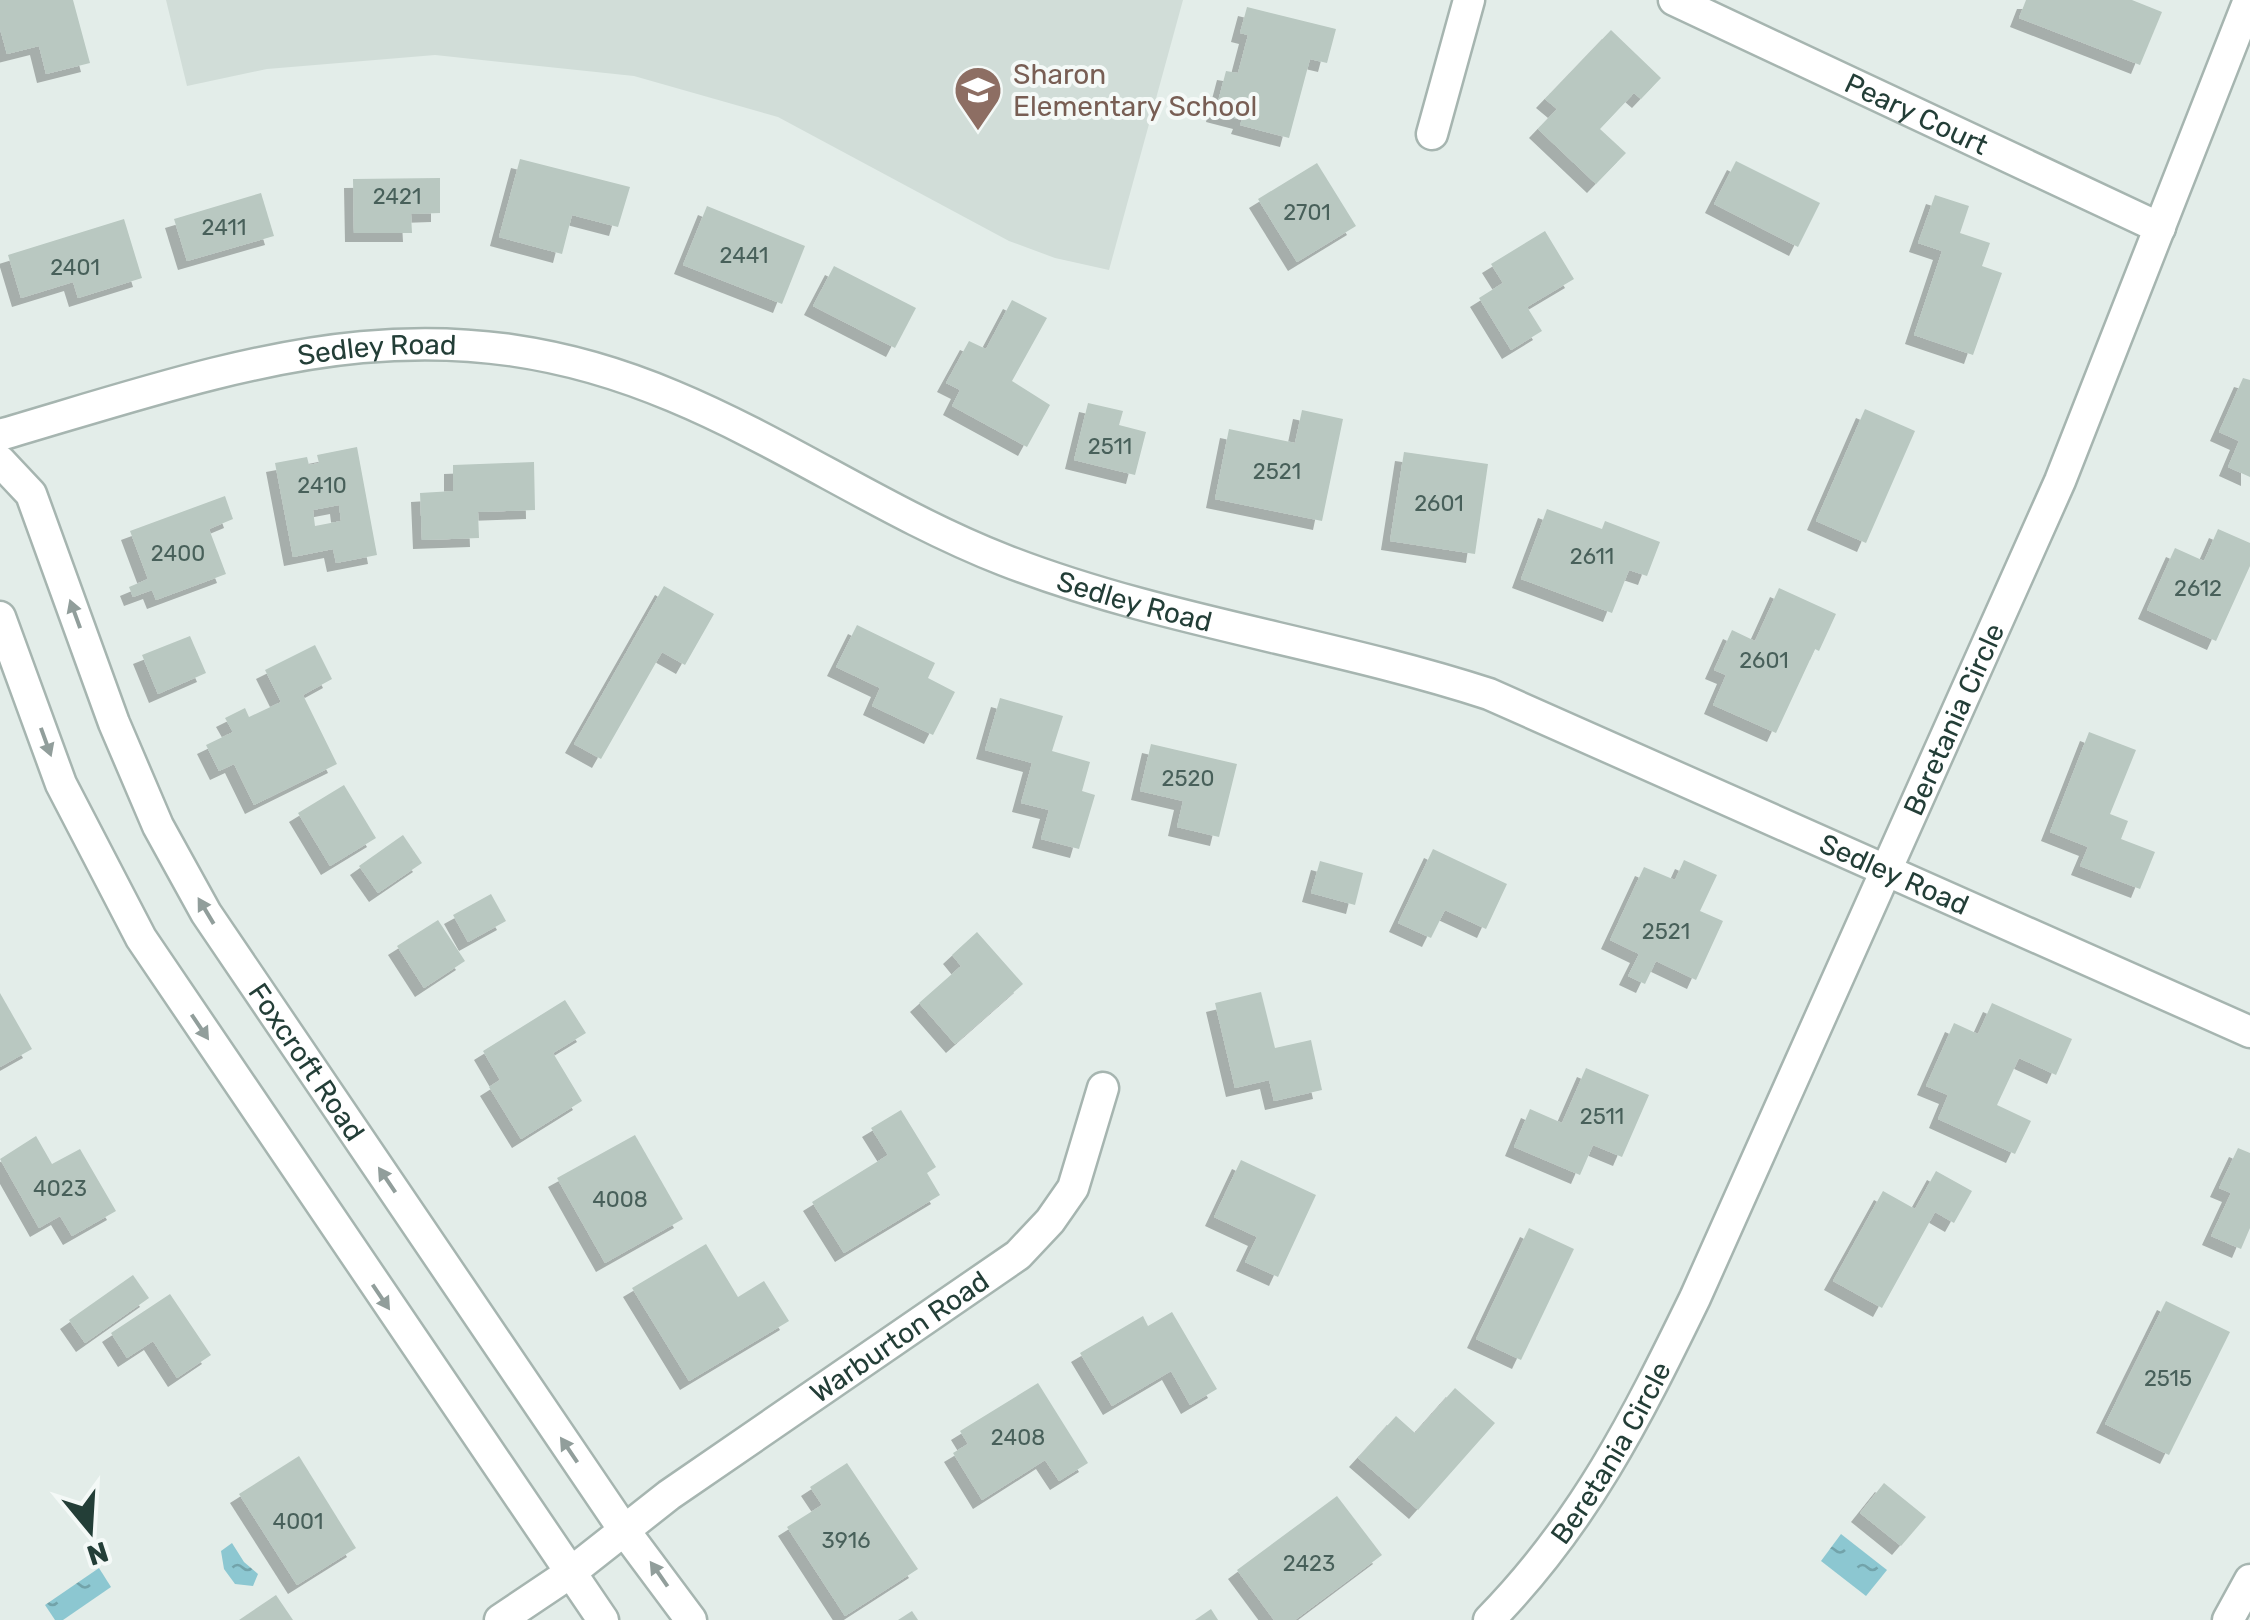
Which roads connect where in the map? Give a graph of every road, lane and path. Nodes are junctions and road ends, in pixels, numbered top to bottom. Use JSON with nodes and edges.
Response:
{"nodes":[{"id":1,"x":1470,"y":0,"type":"edge"},
{"id":2,"x":1674,"y":0,"type":"edge"},
{"id":3,"x":2249,"y":0,"type":"edge"},
{"id":4,"x":1432,"y":134,"type":"dead end"},
{"id":5,"x":2160,"y":228,"type":"junction"},
{"id":6,"x":0,"y":434,"type":"edge"},
{"id":7,"x":0,"y":461,"type":"edge"},
{"id":8,"x":0,"y":618,"type":"edge"},
{"id":9,"x":1887,"y":868,"type":"junction"},
{"id":10,"x":2250,"y":1032,"type":"edge"},
{"id":11,"x":1103,"y":1088,"type":"dead end"},
{"id":12,"x":624,"y":1530,"type":"junction"},
{"id":13,"x":570,"y":1572,"type":"junction"},
{"id":14,"x":2250,"y":1580,"type":"edge"},
{"id":15,"x":500,"y":1620,"type":"edge"},
{"id":16,"x":603,"y":1620,"type":"edge"},
{"id":17,"x":691,"y":1620,"type":"edge"},
{"id":18,"x":1489,"y":1620,"type":"edge"},
{"id":19,"x":2228,"y":1620,"type":"edge"}],
"edges":[{"from":1,"to":4,"type":"street"},
{"from":2,"to":5,"type":"street","name":"Peary Court"},
{"from":3,"to":5,"type":"street","name":"Beretania Circle"},
{"from":5,"to":9,"type":"street","name":"Beretania Circle"},
{"from":6,"to":9,"type":"street","name":"Sedley Road"},
{"from":12,"to":7,"type":"street","name":"Foxcroft Road","one_way":true},
{"from":8,"to":13,"type":"street","one_way":true},
{"from":9,"to":10,"type":"street","name":"Sedley Road"},
{"from":9,"to":18,"type":"street","name":"Beretania Circle"},
{"from":11,"to":12,"type":"street","name":"Warburton Road"},
{"from":12,"to":13,"type":"street","name":"Warburton Road"},
{"from":17,"to":12,"type":"street","name":"Foxcroft Road","one_way":true},
{"from":13,"to":15,"type":"street"},
{"from":13,"to":16,"type":"street"},
{"from":14,"to":19,"type":"street"}]}
